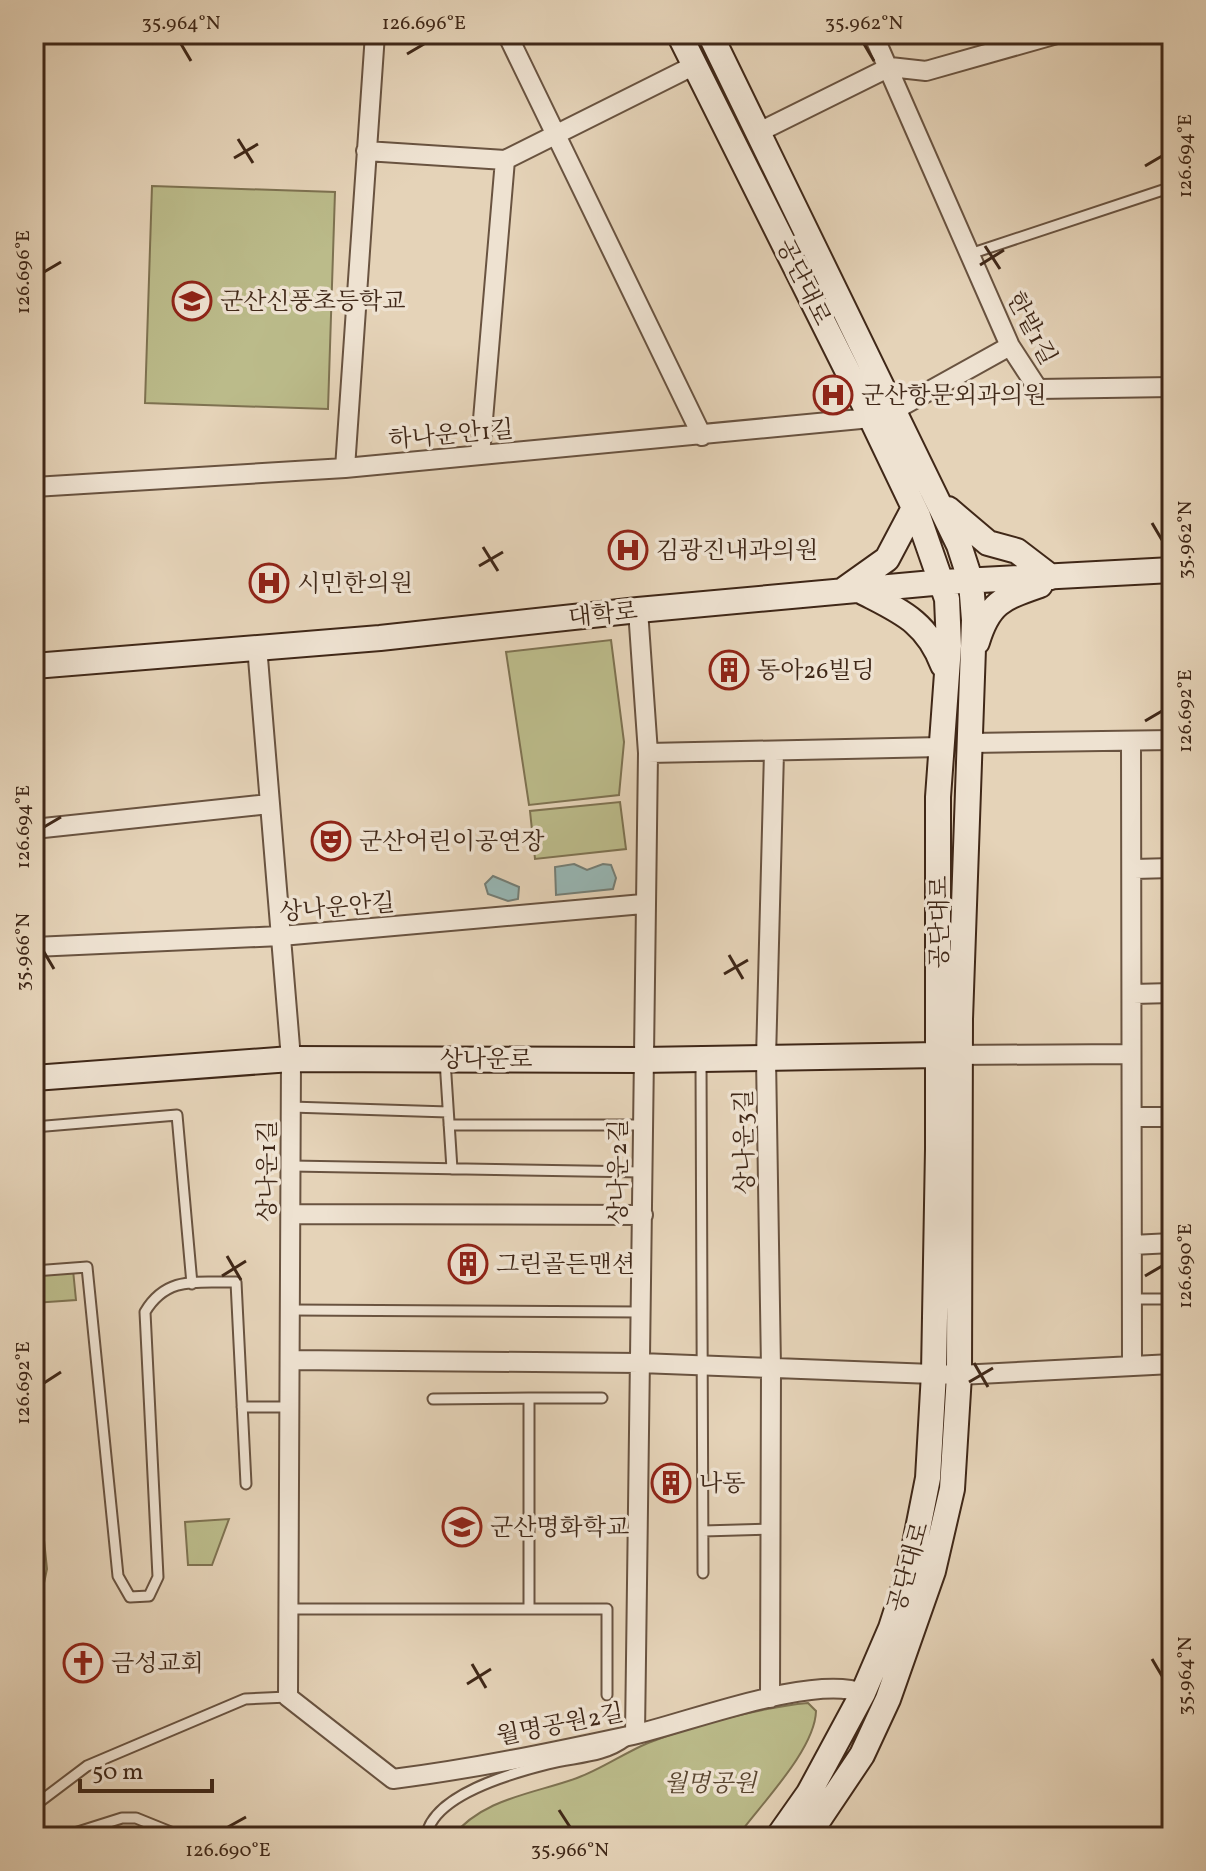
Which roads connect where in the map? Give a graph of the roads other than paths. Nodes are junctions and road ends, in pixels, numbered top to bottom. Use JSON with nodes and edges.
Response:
{"nodes":[{"id":1,"x":375,"y":34,"type":"edge"},
{"id":2,"x":507,"y":34,"type":"edge"},
{"id":3,"x":679,"y":34,"type":"edge"},
{"id":4,"x":710,"y":34,"type":"edge"},
{"id":5,"x":873,"y":34,"type":"edge"},
{"id":6,"x":1057,"y":34,"type":"edge"},
{"id":7,"x":695,"y":65,"type":"junction"},
{"id":8,"x":890,"y":67,"type":"junction"},
{"id":9,"x":759,"y":132,"type":"junction"},
{"id":10,"x":557,"y":134,"type":"junction"},
{"id":11,"x":366,"y":151,"type":"junction"},
{"id":12,"x":505,"y":160,"type":"junction"},
{"id":13,"x":1172,"y":187,"type":"edge"},
{"id":14,"x":970,"y":254,"type":"junction"},
{"id":15,"x":1010,"y":346,"type":"junction"},
{"id":16,"x":1172,"y":387,"type":"edge"},
{"id":17,"x":895,"y":410,"type":"junction"},
{"id":18,"x":871,"y":418,"type":"junction"},
{"id":19,"x":702,"y":436,"type":"junction"},
{"id":20,"x":480,"y":455,"type":"junction"},
{"id":21,"x":345,"y":468,"type":"junction"},
{"id":22,"x":34,"y":487,"type":"edge"},
{"id":23,"x":936,"y":496,"type":"junction"},
{"id":24,"x":914,"y":508,"type":"junction"},
{"id":25,"x":1172,"y":570,"type":"edge"},
{"id":26,"x":1058,"y":576,"type":"junction"},
{"id":27,"x":944,"y":582,"type":"junction"},
{"id":28,"x":971,"y":582,"type":"junction"},
{"id":29,"x":850,"y":591,"type":"junction"},
{"id":30,"x":638,"y":610,"type":"junction"},
{"id":31,"x":257,"y":646,"type":"junction"},
{"id":32,"x":973,"y":655,"type":"junction"},
{"id":33,"x":34,"y":666,"type":"edge"},
{"id":34,"x":947,"y":676,"type":"junction"},
{"id":35,"x":1172,"y":740,"type":"edge"},
{"id":36,"x":1131,"y":741,"type":"junction"},
{"id":37,"x":971,"y":743,"type":"junction"},
{"id":38,"x":941,"y":747,"type":"junction"},
{"id":39,"x":774,"y":752,"type":"junction"},
{"id":40,"x":648,"y":753,"type":"junction"},
{"id":41,"x":269,"y":804,"type":"junction"},
{"id":42,"x":34,"y":829,"type":"edge"},
{"id":43,"x":1172,"y":868,"type":"edge"},
{"id":44,"x":1134,"y":869,"type":"junction"},
{"id":45,"x":643,"y":904,"type":"junction"},
{"id":46,"x":281,"y":936,"type":"junction"},
{"id":47,"x":34,"y":947,"type":"edge"},
{"id":48,"x":1172,"y":993,"type":"edge"},
{"id":49,"x":1133,"y":994,"type":"junction"},
{"id":50,"x":1130,"y":1054,"type":"junction"},
{"id":51,"x":950,"y":1055,"type":"junction"},
{"id":52,"x":766,"y":1058,"type":"junction"},
{"id":53,"x":291,"y":1059,"type":"junction"},
{"id":54,"x":445,"y":1059,"type":"junction"},
{"id":55,"x":701,"y":1059,"type":"junction"},
{"id":56,"x":641,"y":1060,"type":"junction"},
{"id":57,"x":34,"y":1078,"type":"edge"},
{"id":58,"x":291,"y":1107,"type":"junction"},
{"id":59,"x":448,"y":1112,"type":"junction"},
{"id":60,"x":1133,"y":1117,"type":"junction"},
{"id":61,"x":1172,"y":1117,"type":"edge"},
{"id":62,"x":449,"y":1125,"type":"junction"},
{"id":63,"x":641,"y":1125,"type":"junction"},
{"id":64,"x":34,"y":1127,"type":"edge"},
{"id":65,"x":291,"y":1166,"type":"junction"},
{"id":66,"x":452,"y":1169,"type":"junction"},
{"id":67,"x":642,"y":1172,"type":"junction"},
{"id":68,"x":291,"y":1214,"type":"junction"},
{"id":69,"x":643,"y":1215,"type":"junction"},
{"id":70,"x":1172,"y":1243,"type":"edge"},
{"id":71,"x":1132,"y":1245,"type":"junction"},
{"id":72,"x":34,"y":1271,"type":"edge"},
{"id":73,"x":192,"y":1284,"type":"junction"},
{"id":74,"x":1132,"y":1299,"type":"junction"},
{"id":75,"x":1172,"y":1299,"type":"edge"},
{"id":76,"x":291,"y":1310,"type":"junction"},
{"id":77,"x":641,"y":1312,"type":"junction"},
{"id":78,"x":292,"y":1360,"type":"junction"},
{"id":79,"x":640,"y":1363,"type":"junction"},
{"id":80,"x":1172,"y":1364,"type":"edge"},
{"id":81,"x":703,"y":1365,"type":"junction"},
{"id":82,"x":1132,"y":1366,"type":"junction"},
{"id":83,"x":771,"y":1368,"type":"junction"},
{"id":84,"x":934,"y":1373,"type":"junction"},
{"id":85,"x":959,"y":1375,"type":"junction"},
{"id":86,"x":529,"y":1398,"type":"junction"},
{"id":87,"x":602,"y":1398,"type":"dead end"},
{"id":88,"x":433,"y":1399,"type":"dead end"},
{"id":89,"x":242,"y":1407,"type":"junction"},
{"id":90,"x":291,"y":1407,"type":"junction"},
{"id":91,"x":246,"y":1484,"type":"dead end"},
{"id":92,"x":770,"y":1529,"type":"junction"},
{"id":93,"x":703,"y":1531,"type":"junction"},
{"id":94,"x":703,"y":1573,"type":"dead end"},
{"id":95,"x":289,"y":1609,"type":"junction"},
{"id":96,"x":529,"y":1609,"type":"junction"},
{"id":97,"x":863,"y":1693,"type":"junction"},
{"id":98,"x":607,"y":1695,"type":"dead end"},
{"id":99,"x":288,"y":1697,"type":"junction"},
{"id":100,"x":770,"y":1698,"type":"junction"},
{"id":101,"x":635,"y":1734,"type":"junction"},
{"id":102,"x":34,"y":1806,"type":"edge"},
{"id":103,"x":34,"y":1835,"type":"edge"},
{"id":104,"x":41,"y":1837,"type":"edge"},
{"id":105,"x":62,"y":1837,"type":"edge"},
{"id":106,"x":183,"y":1837,"type":"edge"},
{"id":107,"x":426,"y":1837,"type":"edge"},
{"id":108,"x":778,"y":1837,"type":"edge"},
{"id":109,"x":807,"y":1837,"type":"edge"}],
"edges":[{"from":1,"to":11,"type":"street"},
{"from":2,"to":10,"type":"street"},
{"from":3,"to":7,"type":"street","name":"공단대로"},
{"from":4,"to":9,"type":"street","name":"공단대로"},
{"from":5,"to":8,"type":"street","name":"한밭1길"},
{"from":6,"to":8,"type":"street"},
{"from":7,"to":10,"type":"street"},
{"from":7,"to":18,"type":"street","name":"공단대로"},
{"from":8,"to":9,"type":"street"},
{"from":8,"to":14,"type":"street","name":"한밭1길"},
{"from":9,"to":17,"type":"street","name":"공단대로"},
{"from":10,"to":12,"type":"street"},
{"from":10,"to":19,"type":"street"},
{"from":11,"to":12,"type":"street"},
{"from":11,"to":21,"type":"street"},
{"from":12,"to":20,"type":"street"},
{"from":13,"to":14,"type":"lane"},
{"from":14,"to":15,"type":"street","name":"한밭1길"},
{"from":15,"to":16,"type":"street","name":"한밭1길"},
{"from":15,"to":17,"type":"street"},
{"from":17,"to":23,"type":"street","name":"공단대로"},
{"from":18,"to":19,"type":"street","name":"하나운안1길"},
{"from":18,"to":24,"type":"street","name":"공단대로"},
{"from":19,"to":20,"type":"street","name":"하나운안1길"},
{"from":20,"to":21,"type":"street","name":"하나운안1길"},
{"from":21,"to":22,"type":"street","name":"하나운안1길"},
{"from":23,"to":26,"type":"street"},
{"from":23,"to":28,"type":"street","name":"공단대로"},
{"from":24,"to":27,"type":"street","name":"공단대로"},
{"from":24,"to":29,"type":"street"},
{"from":25,"to":26,"type":"street","name":"대학로"},
{"from":26,"to":28,"type":"street","name":"대학로"},
{"from":26,"to":32,"type":"street"},
{"from":27,"to":28,"type":"street","name":"대학로"},
{"from":27,"to":29,"type":"street","name":"대학로"},
{"from":27,"to":34,"type":"street","name":"공단대로"},
{"from":28,"to":32,"type":"street","name":"공단대로"},
{"from":29,"to":30,"type":"street","name":"대학로"},
{"from":29,"to":34,"type":"street"},
{"from":30,"to":31,"type":"street","name":"대학로"},
{"from":30,"to":40,"type":"street","name":"상나운2길"},
{"from":31,"to":33,"type":"street","name":"대학로"},
{"from":31,"to":41,"type":"street","name":"상나운1길"},
{"from":32,"to":37,"type":"street","name":"공단대로"},
{"from":34,"to":38,"type":"street","name":"공단대로"},
{"from":35,"to":36,"type":"street"},
{"from":36,"to":37,"type":"street"},
{"from":36,"to":44,"type":"street"},
{"from":37,"to":51,"type":"street","name":"공단대로"},
{"from":38,"to":39,"type":"street"},
{"from":38,"to":51,"type":"street","name":"공단대로"},
{"from":39,"to":40,"type":"street"},
{"from":39,"to":52,"type":"street","name":"상나운3길"},
{"from":40,"to":45,"type":"street","name":"상나운2길"},
{"from":41,"to":42,"type":"street"},
{"from":41,"to":46,"type":"street","name":"상나운1길"},
{"from":43,"to":44,"type":"street"},
{"from":44,"to":49,"type":"street"},
{"from":45,"to":46,"type":"street","name":"상나운안길"},
{"from":45,"to":56,"type":"street","name":"상나운2길"},
{"from":46,"to":47,"type":"street","name":"상나운안길"},
{"from":46,"to":53,"type":"street","name":"상나운1길"},
{"from":48,"to":49,"type":"street"},
{"from":49,"to":50,"type":"street"},
{"from":50,"to":51,"type":"street"},
{"from":50,"to":60,"type":"street"},
{"from":51,"to":52,"type":"street","name":"상나운로"},
{"from":51,"to":84,"type":"street","name":"공단대로"},
{"from":51,"to":85,"type":"street","name":"공단대로"},
{"from":52,"to":55,"type":"street","name":"상나운로"},
{"from":52,"to":83,"type":"street","name":"상나운3길"},
{"from":53,"to":54,"type":"street","name":"상나운로"},
{"from":53,"to":57,"type":"street","name":"상나운로"},
{"from":53,"to":58,"type":"street","name":"상나운1길"},
{"from":54,"to":56,"type":"street","name":"상나운로"},
{"from":54,"to":59,"type":"lane"},
{"from":55,"to":56,"type":"street","name":"상나운로"},
{"from":55,"to":81,"type":"lane"},
{"from":56,"to":63,"type":"street","name":"상나운2길"},
{"from":58,"to":59,"type":"lane"},
{"from":58,"to":65,"type":"street","name":"상나운1길"},
{"from":59,"to":62,"type":"lane"},
{"from":60,"to":61,"type":"street"},
{"from":60,"to":71,"type":"street"},
{"from":62,"to":63,"type":"lane"},
{"from":62,"to":66,"type":"lane"},
{"from":63,"to":67,"type":"street","name":"상나운2길"},
{"from":64,"to":73,"type":"lane"},
{"from":65,"to":66,"type":"lane"},
{"from":65,"to":68,"type":"street","name":"상나운1길"},
{"from":66,"to":67,"type":"lane"},
{"from":67,"to":69,"type":"street","name":"상나운2길"},
{"from":68,"to":69,"type":"street"},
{"from":68,"to":76,"type":"street","name":"상나운1길"},
{"from":69,"to":77,"type":"street","name":"상나운2길"},
{"from":70,"to":71,"type":"street"},
{"from":71,"to":74,"type":"street"},
{"from":72,"to":73,"type":"lane"},
{"from":73,"to":89,"type":"lane"},
{"from":74,"to":75,"type":"lane"},
{"from":74,"to":82,"type":"street"},
{"from":76,"to":77,"type":"lane"},
{"from":76,"to":78,"type":"street","name":"상나운1길"},
{"from":77,"to":79,"type":"street","name":"상나운2길"},
{"from":78,"to":79,"type":"street"},
{"from":78,"to":90,"type":"street","name":"상나운1길"},
{"from":79,"to":81,"type":"street"},
{"from":79,"to":101,"type":"street","name":"상나운2길"},
{"from":80,"to":82,"type":"street"},
{"from":81,"to":83,"type":"street"},
{"from":81,"to":93,"type":"lane"},
{"from":82,"to":85,"type":"street"},
{"from":83,"to":84,"type":"street"},
{"from":83,"to":92,"type":"street","name":"상나운3길"},
{"from":84,"to":85,"type":"street"},
{"from":84,"to":97,"type":"street","name":"공단대로"},
{"from":85,"to":109,"type":"street","name":"공단대로"},
{"from":86,"to":87,"type":"lane"},
{"from":86,"to":88,"type":"lane"},
{"from":86,"to":96,"type":"lane"},
{"from":89,"to":90,"type":"lane"},
{"from":89,"to":91,"type":"lane"},
{"from":90,"to":95,"type":"street","name":"상나운1길"},
{"from":92,"to":93,"type":"lane"},
{"from":92,"to":100,"type":"street","name":"상나운3길"},
{"from":93,"to":94,"type":"lane"},
{"from":95,"to":96,"type":"lane"},
{"from":95,"to":99,"type":"street","name":"상나운1길"},
{"from":96,"to":98,"type":"lane"},
{"from":97,"to":100,"type":"street","name":"월명공원2길"},
{"from":97,"to":108,"type":"street","name":"공단대로"},
{"from":99,"to":101,"type":"street","name":"월명공원2길"},
{"from":99,"to":102,"type":"lane"},
{"from":100,"to":101,"type":"street","name":"월명공원2길"},
{"from":101,"to":107,"type":"lane"},
{"from":103,"to":104,"type":"lane"},
{"from":105,"to":106,"type":"lane"}]}
